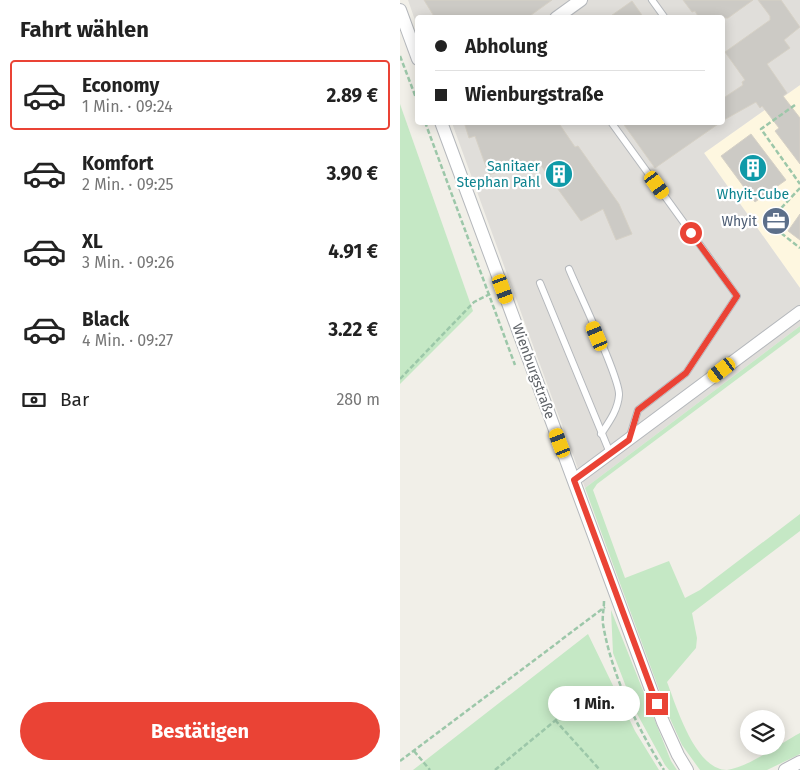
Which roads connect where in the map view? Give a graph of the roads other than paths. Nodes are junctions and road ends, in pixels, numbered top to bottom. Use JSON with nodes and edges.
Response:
{"nodes":[{"id":1,"x":581,"y":0,"type":"edge"},
{"id":2,"x":652,"y":0,"type":"edge"},
{"id":3,"x":400,"y":10,"type":"edge"},
{"id":4,"x":560,"y":15,"type":"edge"},
{"id":5,"x":664,"y":15,"type":"edge"},
{"id":6,"x":415,"y":50,"type":"edge"},
{"id":7,"x":442,"y":125,"type":"edge"},
{"id":8,"x":613,"y":125,"type":"edge"},
{"id":9,"x":569,"y":269,"type":"dead end"},
{"id":10,"x":540,"y":283,"type":"dead end"},
{"id":11,"x":800,"y":312,"type":"edge"},
{"id":12,"x":602,"y":434,"type":"junction"},
{"id":13,"x":629,"y":440,"type":"junction"},
{"id":14,"x":610,"y":453,"type":"junction"},
{"id":15,"x":574,"y":480,"type":"junction"},
{"id":16,"x":800,"y":762,"type":"edge"},
{"id":17,"x":687,"y":770,"type":"edge"},
{"id":18,"x":785,"y":770,"type":"edge"}],
"edges":[{"from":1,"to":4,"type":"street"},
{"from":2,"to":5,"type":"lane"},
{"from":3,"to":6,"type":"street"},
{"from":7,"to":15,"type":"street","name":"Wienburgstraße"},
{"from":8,"to":13,"type":"lane"},
{"from":9,"to":12,"type":"lane"},
{"from":10,"to":12,"type":"lane"},
{"from":11,"to":13,"type":"street"},
{"from":12,"to":14,"type":"lane"},
{"from":13,"to":14,"type":"street"},
{"from":14,"to":15,"type":"street"},
{"from":15,"to":17,"type":"street","name":"Wienburgstraße"},
{"from":16,"to":18,"type":"street"}]}
